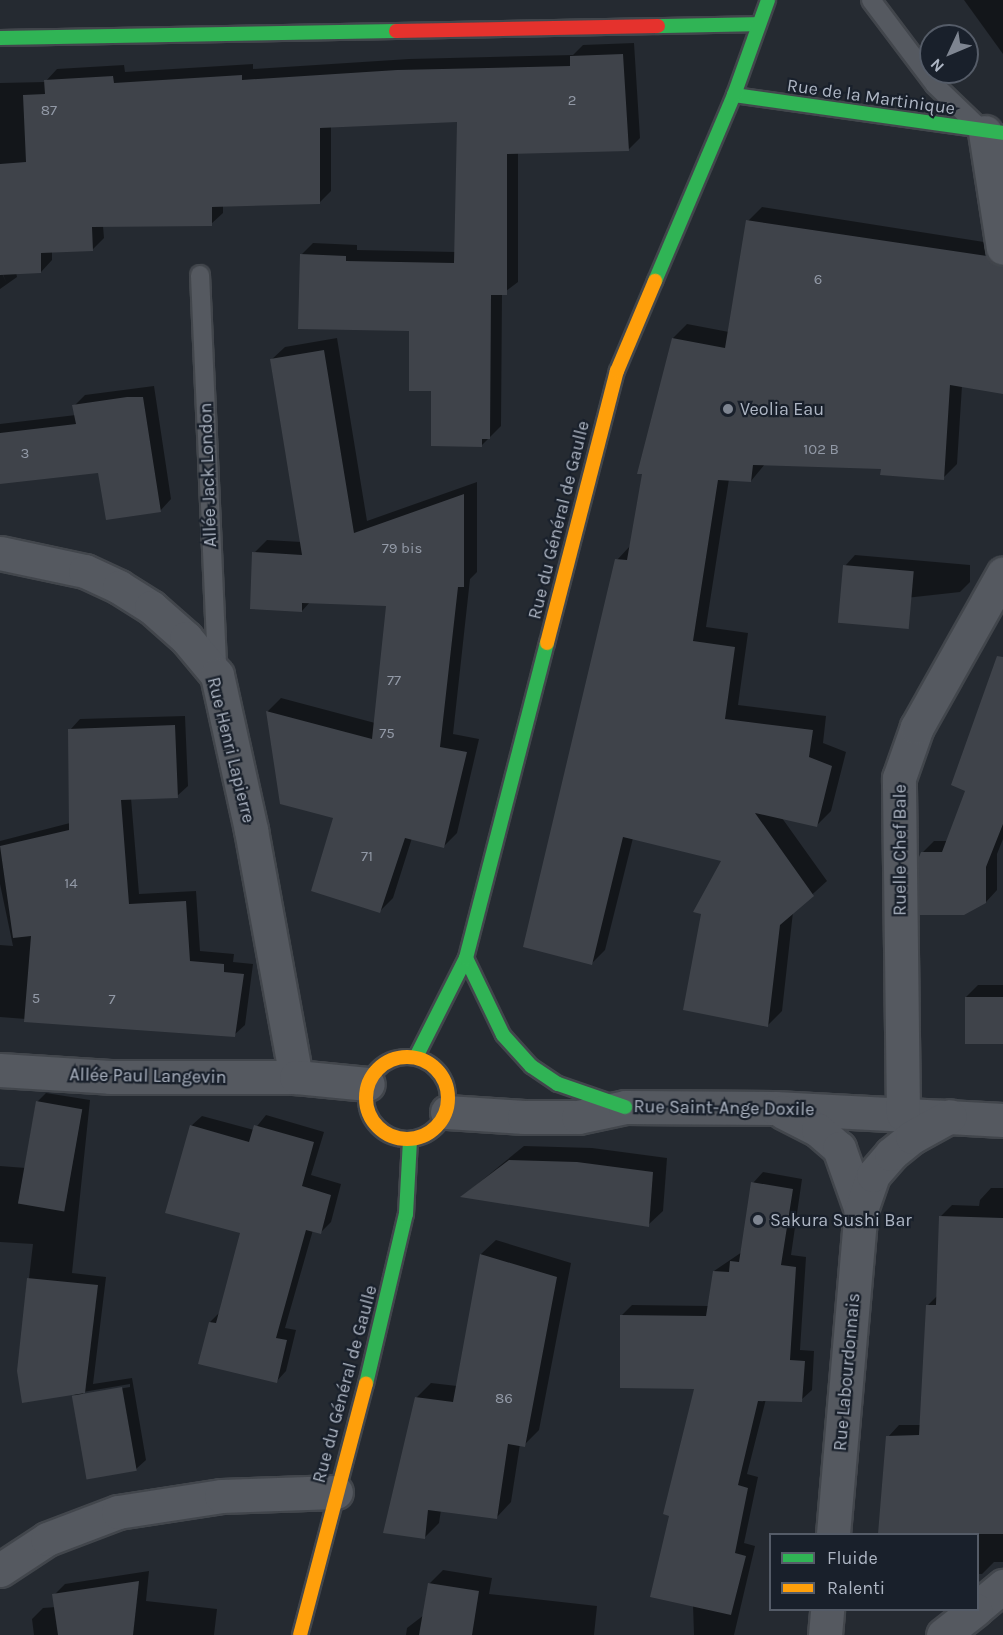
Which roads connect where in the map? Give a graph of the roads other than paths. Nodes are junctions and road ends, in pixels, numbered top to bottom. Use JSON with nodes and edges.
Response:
{"nodes":[{"id":1,"x":768,"y":0,"type":"edge"},
{"id":2,"x":871,"y":0,"type":"edge"},
{"id":3,"x":758,"y":24,"type":"junction"},
{"id":4,"x":0,"y":38,"type":"edge"},
{"id":5,"x":734,"y":95,"type":"junction"},
{"id":6,"x":994,"y":132,"type":"edge"},
{"id":7,"x":1003,"y":248,"type":"edge"},
{"id":8,"x":200,"y":275,"type":"dead end"},
{"id":9,"x":0,"y":553,"type":"edge"},
{"id":10,"x":1003,"y":574,"type":"edge"},
{"id":11,"x":217,"y":675,"type":"junction"},
{"id":12,"x":466,"y":958,"type":"junction"},
{"id":13,"x":416,"y":1057,"type":"junction"},
{"id":14,"x":0,"y":1070,"type":"edge"},
{"id":15,"x":296,"y":1077,"type":"junction"},
{"id":16,"x":368,"y":1084,"type":"junction"},
{"id":17,"x":624,"y":1107,"type":"junction"},
{"id":18,"x":775,"y":1108,"type":"junction"},
{"id":19,"x":447,"y":1112,"type":"junction"},
{"id":20,"x":903,"y":1114,"type":"junction"},
{"id":21,"x":950,"y":1116,"type":"junction"},
{"id":22,"x":1003,"y":1120,"type":"edge"},
{"id":23,"x":410,"y":1140,"type":"junction"},
{"id":24,"x":861,"y":1210,"type":"junction"},
{"id":25,"x":336,"y":1492,"type":"junction"},
{"id":26,"x":834,"y":1533,"type":"edge"},
{"id":27,"x":0,"y":1570,"type":"edge"},
{"id":28,"x":1003,"y":1586,"type":"edge"},
{"id":29,"x":979,"y":1606,"type":"edge"},
{"id":30,"x":827,"y":1611,"type":"edge"},
{"id":31,"x":972,"y":1611,"type":"edge"},
{"id":32,"x":300,"y":1635,"type":"edge"},
{"id":33,"x":825,"y":1635,"type":"edge"},
{"id":34,"x":943,"y":1635,"type":"edge"}],
"edges":[{"from":1,"to":3,"type":"main road","name":"Rue du Général de Gaulle"},
{"from":2,"to":6,"type":"lane"},
{"from":3,"to":4,"type":"main road"},
{"from":3,"to":5,"type":"main road","name":"Rue du Général de Gaulle"},
{"from":5,"to":6,"type":"main road","name":"Rue de la Martinique"},
{"from":5,"to":12,"type":"main road","name":"Rue du Général de Gaulle"},
{"from":6,"to":7,"type":"street"},
{"from":8,"to":11,"type":"lane","name":"Allée Jack London"},
{"from":9,"to":11,"type":"street","name":"Rue Henri Lapierre"},
{"from":10,"to":20,"type":"street","name":"Ruelle Chef Bale"},
{"from":11,"to":15,"type":"street","name":"Rue Henri Lapierre"},
{"from":12,"to":13,"type":"main road","name":"Rue du Général de Gaulle"},
{"from":12,"to":17,"type":"main road"},
{"from":13,"to":16,"type":"main road"},
{"from":13,"to":19,"type":"main road"},
{"from":14,"to":15,"type":"street","name":"Allée Paul Langevin"},
{"from":15,"to":16,"type":"street","name":"Allée Paul Langevin"},
{"from":16,"to":23,"type":"main road"},
{"from":17,"to":18,"type":"street","name":"Rue Saint-Ange Doxile"},
{"from":17,"to":19,"type":"street","name":"Rue Saint-Ange Doxile"},
{"from":18,"to":20,"type":"street","name":"Rue Saint-Ange Doxile"},
{"from":18,"to":24,"type":"street"},
{"from":19,"to":23,"type":"main road"},
{"from":20,"to":21,"type":"street","name":"Rue Saint-Ange Doxile"},
{"from":21,"to":22,"type":"street","name":"Rue Saint-Ange Doxile"},
{"from":21,"to":24,"type":"street"},
{"from":23,"to":25,"type":"main road","name":"Rue du Général de Gaulle"},
{"from":24,"to":26,"type":"street","name":"Rue Labourdonnais"},
{"from":25,"to":27,"type":"street"},
{"from":25,"to":32,"type":"main road","name":"Rue du Général de Gaulle"},
{"from":28,"to":29,"type":"street"},
{"from":30,"to":33,"type":"street"},
{"from":31,"to":34,"type":"street"}]}
